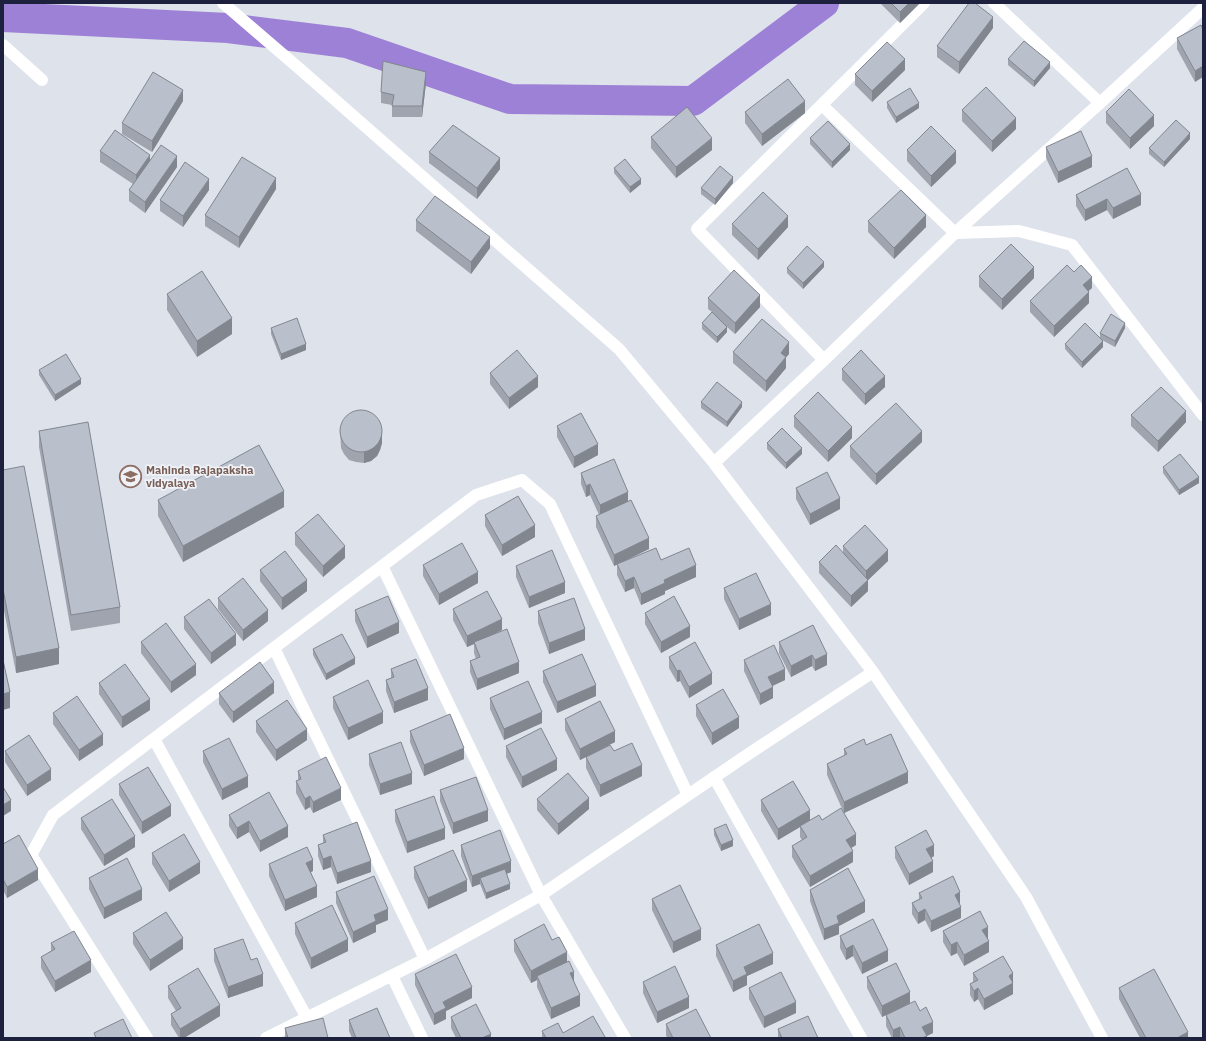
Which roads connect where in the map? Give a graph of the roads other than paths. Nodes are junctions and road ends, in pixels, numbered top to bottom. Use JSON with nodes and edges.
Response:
{"nodes":[{"id":1,"x":223,"y":3,"type":"edge"},
{"id":2,"x":924,"y":3,"type":"edge"},
{"id":3,"x":994,"y":3,"type":"edge"},
{"id":4,"x":1203,"y":8,"type":"edge"},
{"id":5,"x":3,"y":45,"type":"edge"},
{"id":6,"x":42,"y":80,"type":"dead end"},
{"id":7,"x":1100,"y":103,"type":"junction"},
{"id":8,"x":822,"y":105,"type":"junction"},
{"id":9,"x":956,"y":233,"type":"junction"},
{"id":10,"x":824,"y":360,"type":"junction"},
{"id":11,"x":1203,"y":415,"type":"edge"},
{"id":12,"x":714,"y":463,"type":"junction"},
{"id":13,"x":382,"y":566,"type":"junction"},
{"id":14,"x":274,"y":648,"type":"junction"},
{"id":15,"x":873,"y":672,"type":"junction"},
{"id":16,"x":154,"y":739,"type":"junction"},
{"id":17,"x":714,"y":777,"type":"junction"},
{"id":18,"x":688,"y":795,"type":"junction"},
{"id":19,"x":541,"y":895,"type":"junction"},
{"id":20,"x":425,"y":959,"type":"junction"},
{"id":21,"x":392,"y":976,"type":"junction"},
{"id":22,"x":307,"y":1018,"type":"junction"},
{"id":23,"x":147,"y":1038,"type":"edge"},
{"id":24,"x":266,"y":1038,"type":"edge"},
{"id":25,"x":422,"y":1038,"type":"edge"},
{"id":26,"x":625,"y":1038,"type":"edge"},
{"id":27,"x":861,"y":1038,"type":"edge"},
{"id":28,"x":1102,"y":1038,"type":"edge"}],
"edges":[{"from":1,"to":12,"type":"street"},
{"from":2,"to":8,"type":"street"},
{"from":3,"to":7,"type":"street"},
{"from":4,"to":7,"type":"street"},
{"from":5,"to":6,"type":"street"},
{"from":7,"to":9,"type":"street"},
{"from":8,"to":9,"type":"street"},
{"from":8,"to":10,"type":"street"},
{"from":9,"to":10,"type":"street"},
{"from":9,"to":11,"type":"street"},
{"from":10,"to":12,"type":"street"},
{"from":12,"to":15,"type":"street"},
{"from":13,"to":14,"type":"street"},
{"from":13,"to":18,"type":"street"},
{"from":13,"to":19,"type":"street"},
{"from":14,"to":16,"type":"street"},
{"from":14,"to":20,"type":"street"},
{"from":15,"to":17,"type":"street"},
{"from":15,"to":28,"type":"street"},
{"from":16,"to":22,"type":"street"},
{"from":16,"to":23,"type":"street"},
{"from":17,"to":18,"type":"street"},
{"from":17,"to":27,"type":"street"},
{"from":18,"to":19,"type":"street"},
{"from":19,"to":20,"type":"street"},
{"from":19,"to":26,"type":"street"},
{"from":20,"to":21,"type":"street"},
{"from":21,"to":22,"type":"street"},
{"from":21,"to":25,"type":"street"},
{"from":22,"to":24,"type":"street"}]}
